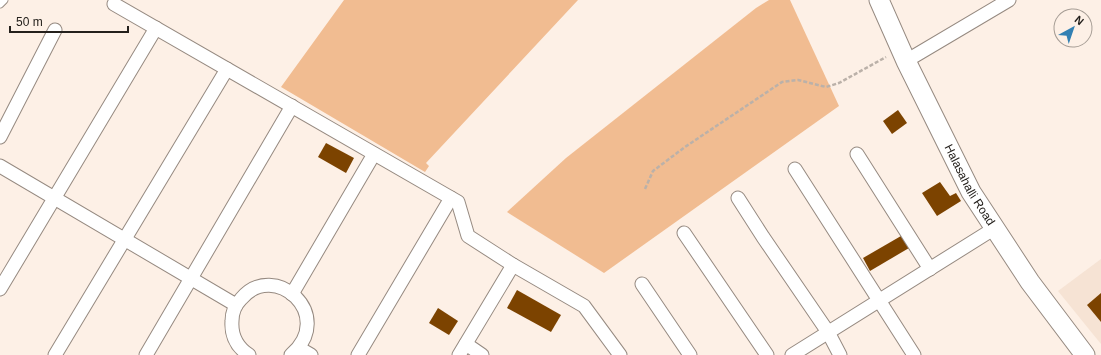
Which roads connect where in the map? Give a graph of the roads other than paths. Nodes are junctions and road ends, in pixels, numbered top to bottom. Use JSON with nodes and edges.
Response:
{"nodes":[{"id":1,"x":4,"y":0,"type":"edge"},
{"id":2,"x":879,"y":0,"type":"edge"},
{"id":3,"x":1009,"y":0,"type":"edge"},
{"id":4,"x":0,"y":4,"type":"edge"},
{"id":5,"x":114,"y":4,"type":"dead end"},
{"id":6,"x":156,"y":28,"type":"junction"},
{"id":7,"x":55,"y":30,"type":"dead end"},
{"id":8,"x":903,"y":55,"type":"junction"},
{"id":9,"x":227,"y":69,"type":"junction"},
{"id":10,"x":292,"y":106,"type":"junction"},
{"id":11,"x":0,"y":137,"type":"edge"},
{"id":12,"x":374,"y":154,"type":"junction"},
{"id":13,"x":857,"y":154,"type":"dead end"},
{"id":14,"x":0,"y":166,"type":"edge"},
{"id":15,"x":795,"y":169,"type":"dead end"},
{"id":16,"x":54,"y":198,"type":"junction"},
{"id":17,"x":451,"y":198,"type":"junction"},
{"id":18,"x":738,"y":198,"type":"dead end"},
{"id":19,"x":995,"y":228,"type":"junction"},
{"id":20,"x":684,"y":233,"type":"dead end"},
{"id":21,"x":124,"y":239,"type":"junction"},
{"id":22,"x":513,"y":265,"type":"junction"},
{"id":23,"x":930,"y":269,"type":"junction"},
{"id":24,"x":191,"y":278,"type":"junction"},
{"id":25,"x":642,"y":284,"type":"dead end"},
{"id":26,"x":0,"y":289,"type":"edge"},
{"id":27,"x":292,"y":294,"type":"junction"},
{"id":28,"x":880,"y":300,"type":"junction"},
{"id":29,"x":236,"y":304,"type":"junction"},
{"id":30,"x":828,"y":332,"type":"junction"},
{"id":31,"x":463,"y":350,"type":"edge"},
{"id":32,"x":295,"y":352,"type":"edge"},
{"id":33,"x":55,"y":355,"type":"edge"},
{"id":34,"x":146,"y":355,"type":"edge"},
{"id":35,"x":248,"y":355,"type":"edge"},
{"id":36,"x":311,"y":355,"type":"edge"},
{"id":37,"x":358,"y":355,"type":"edge"},
{"id":38,"x":482,"y":355,"type":"edge"},
{"id":39,"x":620,"y":355,"type":"edge"},
{"id":40,"x":690,"y":355,"type":"edge"},
{"id":41,"x":767,"y":355,"type":"edge"},
{"id":42,"x":792,"y":355,"type":"edge"},
{"id":43,"x":840,"y":355,"type":"edge"},
{"id":44,"x":914,"y":355,"type":"edge"},
{"id":45,"x":1085,"y":355,"type":"edge"}],
"edges":[{"from":1,"to":4,"type":"lane"},
{"from":2,"to":8,"type":"main road","name":"Halasahalli Road"},
{"from":3,"to":8,"type":"street"},
{"from":5,"to":6,"type":"street"},
{"from":6,"to":9,"type":"street"},
{"from":6,"to":16,"type":"street"},
{"from":7,"to":11,"type":"street"},
{"from":8,"to":19,"type":"main road","name":"Halasahalli Road"},
{"from":9,"to":10,"type":"street"},
{"from":9,"to":21,"type":"street"},
{"from":10,"to":12,"type":"street"},
{"from":10,"to":24,"type":"street"},
{"from":12,"to":17,"type":"street"},
{"from":12,"to":27,"type":"street"},
{"from":13,"to":23,"type":"street"},
{"from":14,"to":16,"type":"street"},
{"from":15,"to":28,"type":"street"},
{"from":16,"to":21,"type":"street"},
{"from":16,"to":26,"type":"street"},
{"from":17,"to":22,"type":"street"},
{"from":17,"to":37,"type":"street"},
{"from":18,"to":30,"type":"street"},
{"from":19,"to":23,"type":"street"},
{"from":19,"to":45,"type":"main road","name":"Halasahalli Road"},
{"from":20,"to":41,"type":"street"},
{"from":21,"to":24,"type":"street"},
{"from":21,"to":33,"type":"street"},
{"from":22,"to":31,"type":"street"},
{"from":22,"to":39,"type":"street"},
{"from":23,"to":28,"type":"street"},
{"from":24,"to":29,"type":"street"},
{"from":24,"to":34,"type":"street"},
{"from":25,"to":40,"type":"street"},
{"from":27,"to":29,"type":"street"},
{"from":27,"to":32,"type":"street"},
{"from":28,"to":30,"type":"street"},
{"from":28,"to":44,"type":"street"},
{"from":29,"to":35,"type":"street"},
{"from":30,"to":42,"type":"street"},
{"from":30,"to":43,"type":"street"},
{"from":31,"to":38,"type":"street"},
{"from":32,"to":36,"type":"street"}]}
